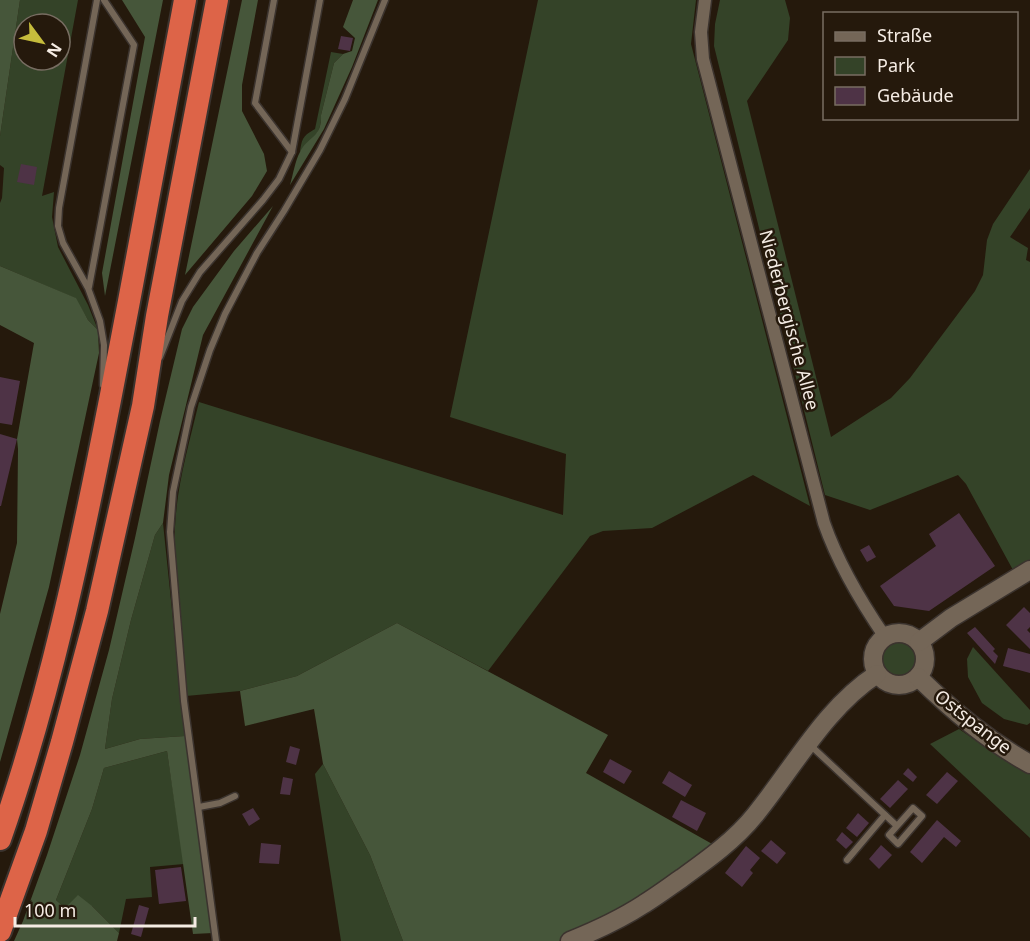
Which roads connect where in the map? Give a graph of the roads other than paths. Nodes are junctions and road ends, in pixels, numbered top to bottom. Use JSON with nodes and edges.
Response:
{"nodes":[{"id":1,"x":96,"y":0,"type":"edge"},
{"id":2,"x":104,"y":0,"type":"edge"},
{"id":3,"x":185,"y":0,"type":"edge"},
{"id":4,"x":217,"y":0,"type":"edge"},
{"id":5,"x":274,"y":0,"type":"edge"},
{"id":6,"x":320,"y":0,"type":"edge"},
{"id":7,"x":385,"y":0,"type":"edge"},
{"id":8,"x":705,"y":0,"type":"edge"},
{"id":9,"x":292,"y":152,"type":"junction"},
{"id":10,"x":88,"y":288,"type":"junction"},
{"id":11,"x":159,"y":361,"type":"dead end"},
{"id":12,"x":155,"y":372,"type":"dead end"},
{"id":13,"x":143,"y":406,"type":"junction"},
{"id":14,"x":102,"y":439,"type":"junction"},
{"id":15,"x":1030,"y":570,"type":"edge"},
{"id":16,"x":885,"y":637,"type":"junction"},
{"id":17,"x":919,"y":642,"type":"junction"},
{"id":18,"x":878,"y":674,"type":"junction"},
{"id":19,"x":918,"y":677,"type":"junction"},
{"id":20,"x":808,"y":743,"type":"junction"},
{"id":21,"x":1030,"y":764,"type":"edge"},
{"id":22,"x":235,"y":795,"type":"dead end"},
{"id":23,"x":199,"y":807,"type":"junction"},
{"id":24,"x":885,"y":815,"type":"junction"},
{"id":25,"x":897,"y":826,"type":"junction"},
{"id":26,"x":0,"y":839,"type":"edge"},
{"id":27,"x":847,"y":860,"type":"dead end"},
{"id":28,"x":0,"y":932,"type":"edge"},
{"id":29,"x":216,"y":941,"type":"edge"},
{"id":30,"x":570,"y":941,"type":"edge"}],
"edges":[{"from":1,"to":10,"type":"lane"},
{"from":2,"to":10,"type":"lane"},
{"from":3,"to":14,"type":"highway"},
{"from":4,"to":13,"type":"highway"},
{"from":5,"to":9,"type":"lane"},
{"from":6,"to":9,"type":"lane"},
{"from":7,"to":23,"type":"lane"},
{"from":8,"to":16,"type":"street","name":"Niederbergische Allee"},
{"from":9,"to":11,"type":"lane"},
{"from":10,"to":14,"type":"lane"},
{"from":12,"to":13,"type":"lane"},
{"from":13,"to":28,"type":"highway"},
{"from":14,"to":26,"type":"highway"},
{"from":15,"to":17,"type":"main road"},
{"from":16,"to":17,"type":"main road"},
{"from":16,"to":18,"type":"main road"},
{"from":17,"to":19,"type":"main road"},
{"from":18,"to":19,"type":"main road"},
{"from":18,"to":20,"type":"main road"},
{"from":19,"to":21,"type":"main road","name":"Ostspange"},
{"from":20,"to":24,"type":"lane"},
{"from":20,"to":30,"type":"main road"},
{"from":22,"to":23,"type":"lane"},
{"from":23,"to":29,"type":"lane"},
{"from":24,"to":25,"type":"lane"},
{"from":24,"to":27,"type":"lane"},
{"from":25,"to":25,"type":"lane"}]}
